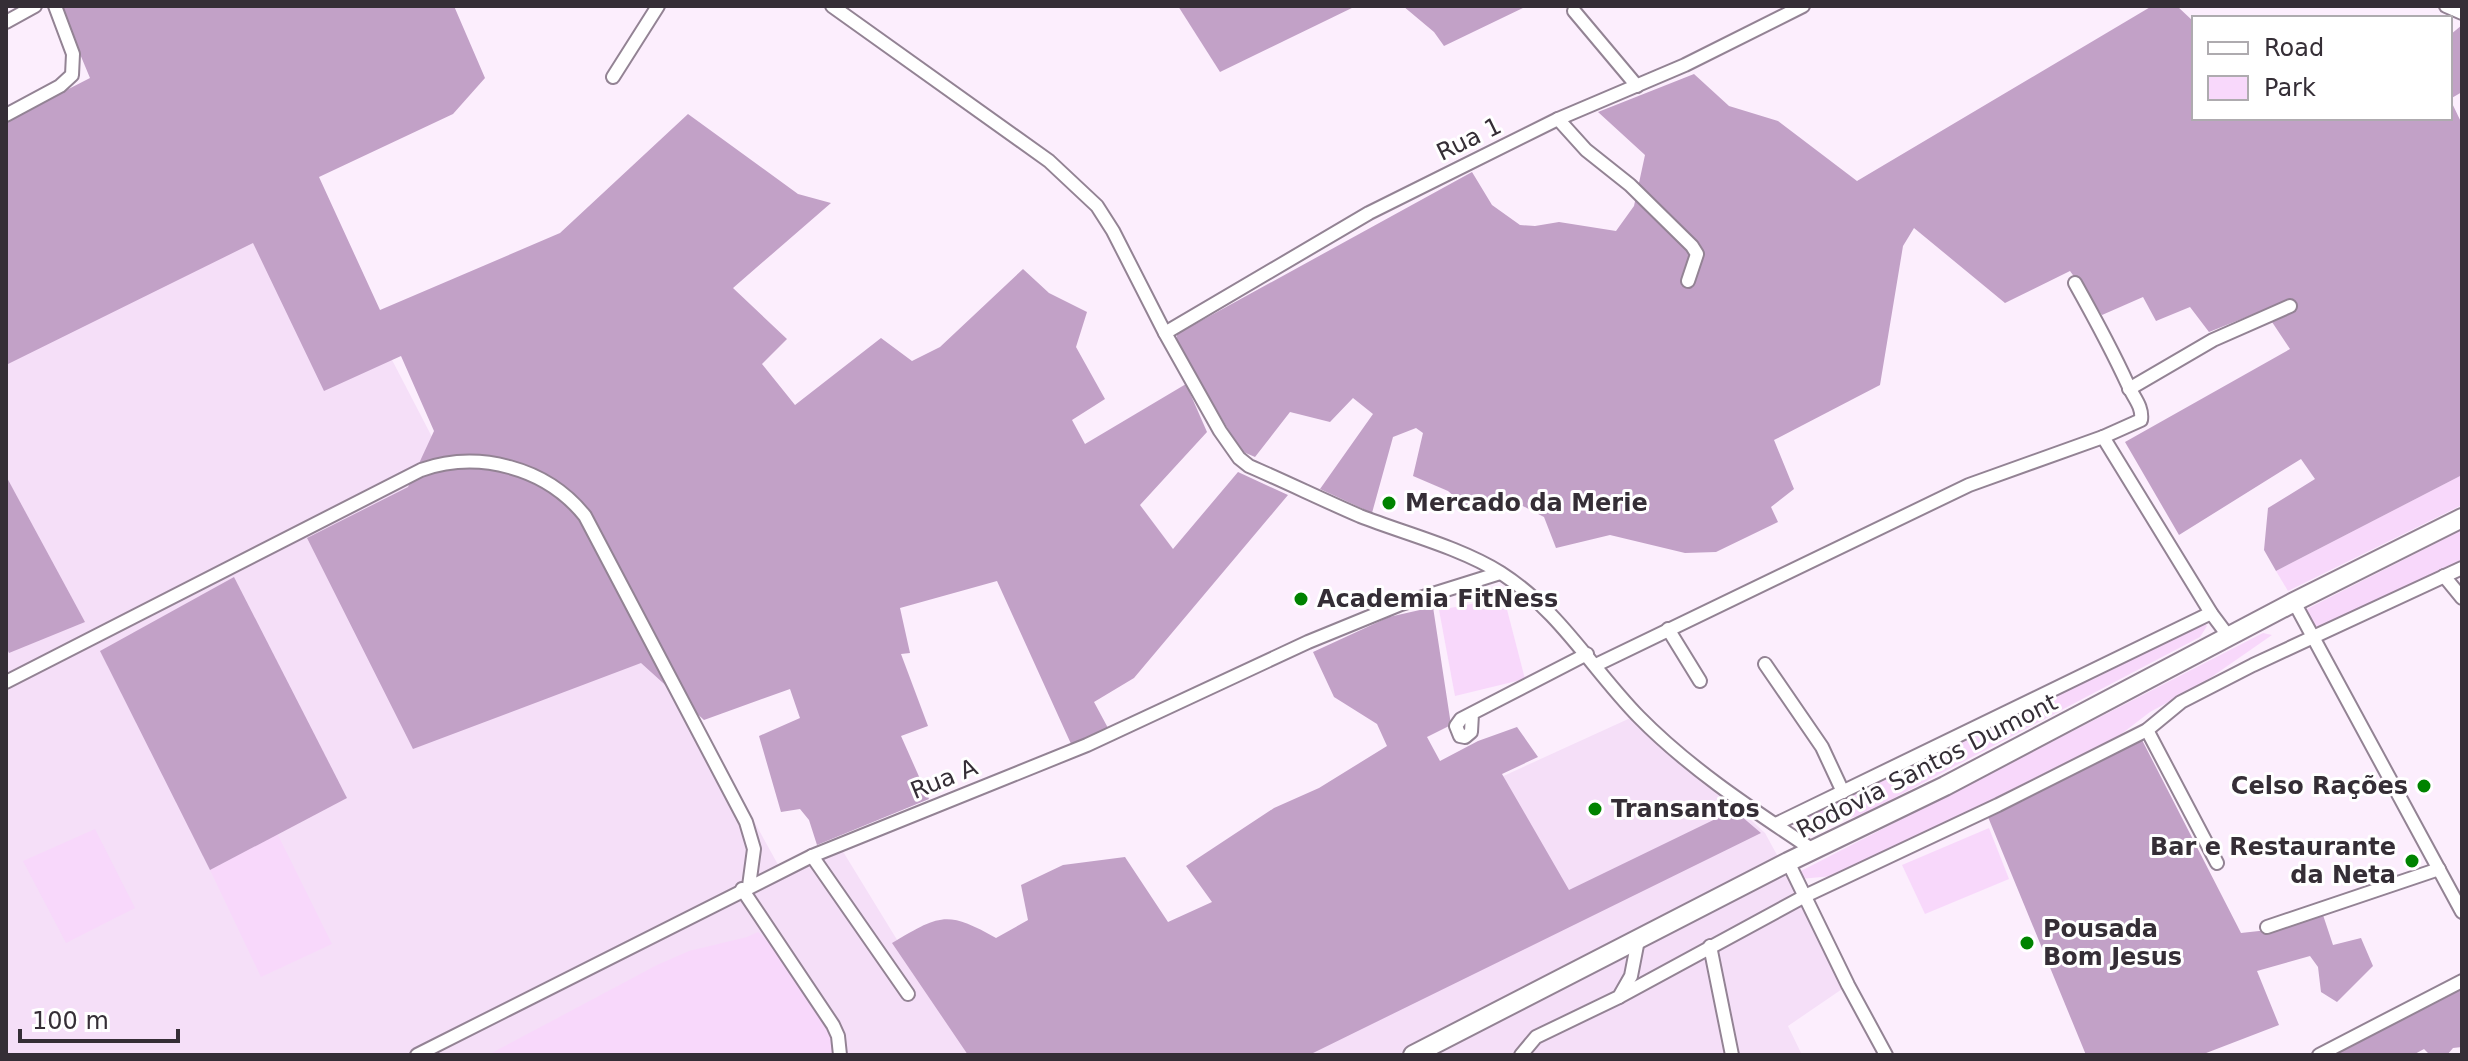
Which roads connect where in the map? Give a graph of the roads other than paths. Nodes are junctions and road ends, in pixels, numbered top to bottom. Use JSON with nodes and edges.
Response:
{"nodes":[{"id":1,"x":35,"y":6,"type":"edge"},
{"id":2,"x":55,"y":6,"type":"edge"},
{"id":3,"x":658,"y":6,"type":"edge"},
{"id":4,"x":832,"y":6,"type":"edge"},
{"id":5,"x":1803,"y":6,"type":"edge"},
{"id":6,"x":2446,"y":6,"type":"edge"},
{"id":7,"x":1574,"y":11,"type":"dead end"},
{"id":8,"x":2462,"y":13,"type":"edge"},
{"id":9,"x":6,"y":22,"type":"edge"},
{"id":10,"x":613,"y":77,"type":"dead end"},
{"id":11,"x":1637,"y":86,"type":"junction"},
{"id":12,"x":6,"y":115,"type":"edge"},
{"id":13,"x":1558,"y":119,"type":"junction"},
{"id":14,"x":1688,"y":281,"type":"dead end"},
{"id":15,"x":2075,"y":283,"type":"dead end"},
{"id":16,"x":2290,"y":306,"type":"dead end"},
{"id":17,"x":1165,"y":333,"type":"junction"},
{"id":18,"x":2129,"y":389,"type":"junction"},
{"id":19,"x":2103,"y":437,"type":"junction"},
{"id":20,"x":2462,"y":518,"type":"edge"},
{"id":21,"x":2462,"y":568,"type":"edge"},
{"id":22,"x":1500,"y":573,"type":"junction"},
{"id":23,"x":2444,"y":576,"type":"junction"},
{"id":24,"x":2462,"y":598,"type":"edge"},
{"id":25,"x":2294,"y":602,"type":"junction"},
{"id":26,"x":2211,"y":613,"type":"junction"},
{"id":27,"x":1668,"y":629,"type":"junction"},
{"id":28,"x":2229,"y":637,"type":"junction"},
{"id":29,"x":2311,"y":637,"type":"junction"},
{"id":30,"x":1592,"y":660,"type":"junction"},
{"id":31,"x":1765,"y":664,"type":"dead end"},
{"id":32,"x":1700,"y":681,"type":"dead end"},
{"id":33,"x":6,"y":682,"type":"edge"},
{"id":34,"x":1472,"y":714,"type":"dead end"},
{"id":35,"x":2147,"y":730,"type":"junction"},
{"id":36,"x":1843,"y":792,"type":"junction"},
{"id":37,"x":1776,"y":824,"type":"junction"},
{"id":38,"x":1813,"y":850,"type":"junction"},
{"id":39,"x":812,"y":856,"type":"junction"},
{"id":40,"x":1788,"y":862,"type":"junction"},
{"id":41,"x":2217,"y":863,"type":"dead end"},
{"id":42,"x":2439,"y":869,"type":"junction"},
{"id":43,"x":745,"y":888,"type":"junction"},
{"id":44,"x":1805,"y":896,"type":"junction"},
{"id":45,"x":2462,"y":912,"type":"edge"},
{"id":46,"x":2267,"y":927,"type":"dead end"},
{"id":47,"x":1638,"y":940,"type":"junction"},
{"id":48,"x":1710,"y":946,"type":"junction"},
{"id":49,"x":2462,"y":981,"type":"edge"},
{"id":50,"x":908,"y":994,"type":"dead end"},
{"id":51,"x":1619,"y":997,"type":"junction"},
{"id":52,"x":417,"y":1055,"type":"edge"},
{"id":53,"x":840,"y":1055,"type":"edge"},
{"id":54,"x":1413,"y":1055,"type":"edge"},
{"id":55,"x":1521,"y":1055,"type":"edge"},
{"id":56,"x":1732,"y":1055,"type":"edge"},
{"id":57,"x":1886,"y":1055,"type":"edge"},
{"id":58,"x":2319,"y":1055,"type":"edge"}],
"edges":[{"from":1,"to":9,"type":"street"},
{"from":2,"to":12,"type":"street"},
{"from":3,"to":10,"type":"street"},
{"from":4,"to":17,"type":"street"},
{"from":5,"to":11,"type":"street","name":"Rua 1"},
{"from":6,"to":8,"type":"street"},
{"from":7,"to":11,"type":"street"},
{"from":11,"to":13,"type":"street","name":"Rua 1"},
{"from":13,"to":14,"type":"street"},
{"from":13,"to":17,"type":"street","name":"Rua 1"},
{"from":15,"to":18,"type":"street"},
{"from":16,"to":18,"type":"street"},
{"from":17,"to":22,"type":"street"},
{"from":18,"to":19,"type":"street"},
{"from":19,"to":26,"type":"street"},
{"from":19,"to":27,"type":"street"},
{"from":20,"to":25,"type":"highway","name":"Rodovia Santos Dumont"},
{"from":21,"to":23,"type":"street"},
{"from":22,"to":30,"type":"street"},
{"from":22,"to":39,"type":"street","name":"Rua A"},
{"from":23,"to":24,"type":"street"},
{"from":23,"to":29,"type":"street"},
{"from":25,"to":28,"type":"highway","name":"Rodovia Santos Dumont"},
{"from":25,"to":29,"type":"street"},
{"from":26,"to":28,"type":"street"},
{"from":26,"to":36,"type":"street"},
{"from":27,"to":30,"type":"street"},
{"from":27,"to":32,"type":"street"},
{"from":28,"to":38,"type":"highway","name":"Rodovia Santos Dumont"},
{"from":29,"to":35,"type":"street"},
{"from":29,"to":42,"type":"street"},
{"from":30,"to":34,"type":"street"},
{"from":30,"to":37,"type":"street"},
{"from":31,"to":36,"type":"street"},
{"from":33,"to":43,"type":"street"},
{"from":35,"to":41,"type":"street"},
{"from":35,"to":44,"type":"street"},
{"from":36,"to":37,"type":"street"},
{"from":37,"to":38,"type":"street"},
{"from":38,"to":40,"type":"highway","name":"Rodovia Santos Dumont"},
{"from":39,"to":43,"type":"street","name":"Rua A"},
{"from":39,"to":50,"type":"street"},
{"from":40,"to":44,"type":"street"},
{"from":40,"to":47,"type":"highway","name":"Rodovia Santos Dumont"},
{"from":42,"to":45,"type":"street"},
{"from":42,"to":46,"type":"street"},
{"from":43,"to":52,"type":"street","name":"Rua A"},
{"from":43,"to":53,"type":"street"},
{"from":44,"to":48,"type":"street"},
{"from":44,"to":57,"type":"street"},
{"from":47,"to":51,"type":"street"},
{"from":47,"to":54,"type":"highway","name":"Rodovia Santos Dumont"},
{"from":48,"to":51,"type":"street"},
{"from":48,"to":56,"type":"street"},
{"from":49,"to":58,"type":"street"},
{"from":51,"to":55,"type":"street"}]}
